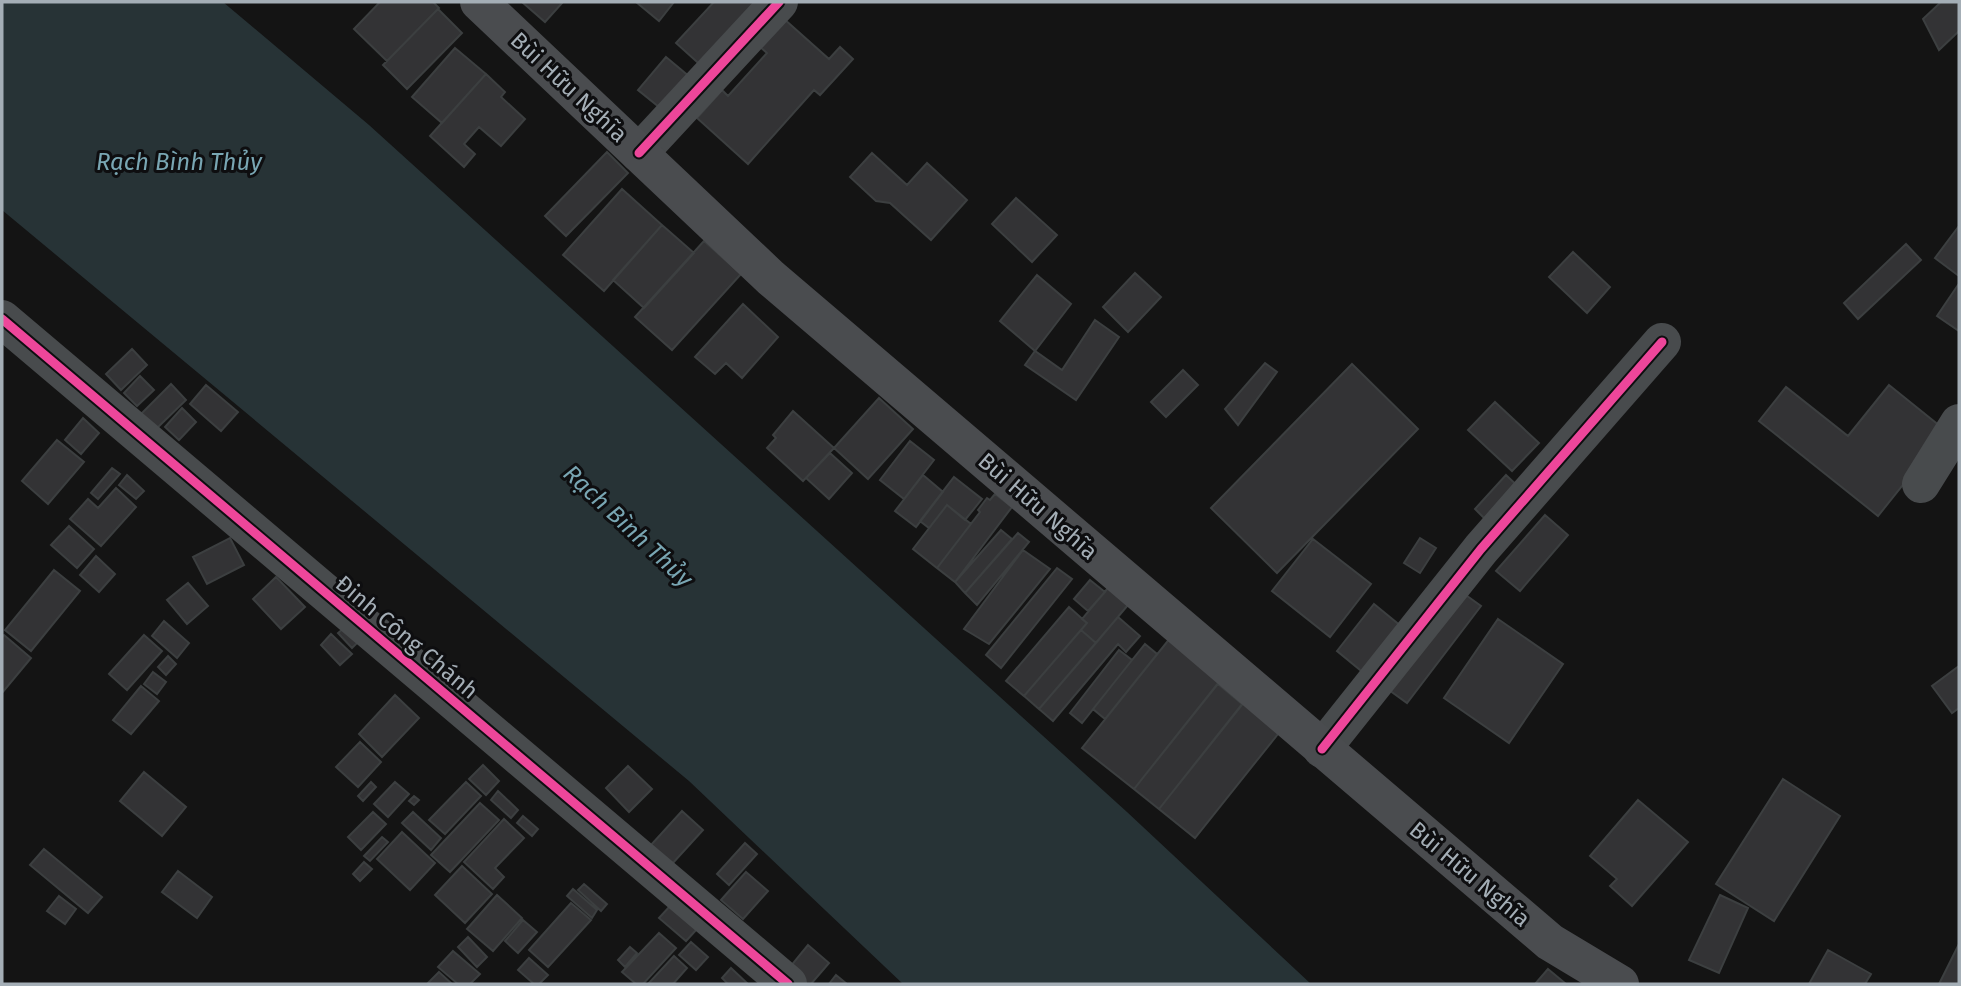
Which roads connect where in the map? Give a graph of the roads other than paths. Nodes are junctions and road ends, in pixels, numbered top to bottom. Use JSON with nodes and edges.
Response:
{"nodes":[{"id":1,"x":479,"y":2,"type":"edge"},
{"id":2,"x":779,"y":2,"type":"edge"},
{"id":3,"x":639,"y":153,"type":"junction"},
{"id":4,"x":2,"y":319,"type":"edge"},
{"id":5,"x":1662,"y":342,"type":"dead end"},
{"id":6,"x":1959,"y":423,"type":"edge"},
{"id":7,"x":1921,"y":484,"type":"dead end"},
{"id":8,"x":1322,"y":749,"type":"junction"},
{"id":9,"x":788,"y":984,"type":"edge"},
{"id":10,"x":1620,"y":984,"type":"edge"}],
"edges":[{"from":1,"to":3,"type":"main road","name":"Bùi Hữu Nghĩa"},
{"from":2,"to":3,"type":"street"},
{"from":3,"to":8,"type":"main road","name":"Bùi Hữu Nghĩa"},
{"from":4,"to":9,"type":"street","name":"Đinh Công Chánh"},
{"from":5,"to":8,"type":"street"},
{"from":6,"to":7,"type":"street"},
{"from":8,"to":10,"type":"main road","name":"Bùi Hữu Nghĩa"}]}
